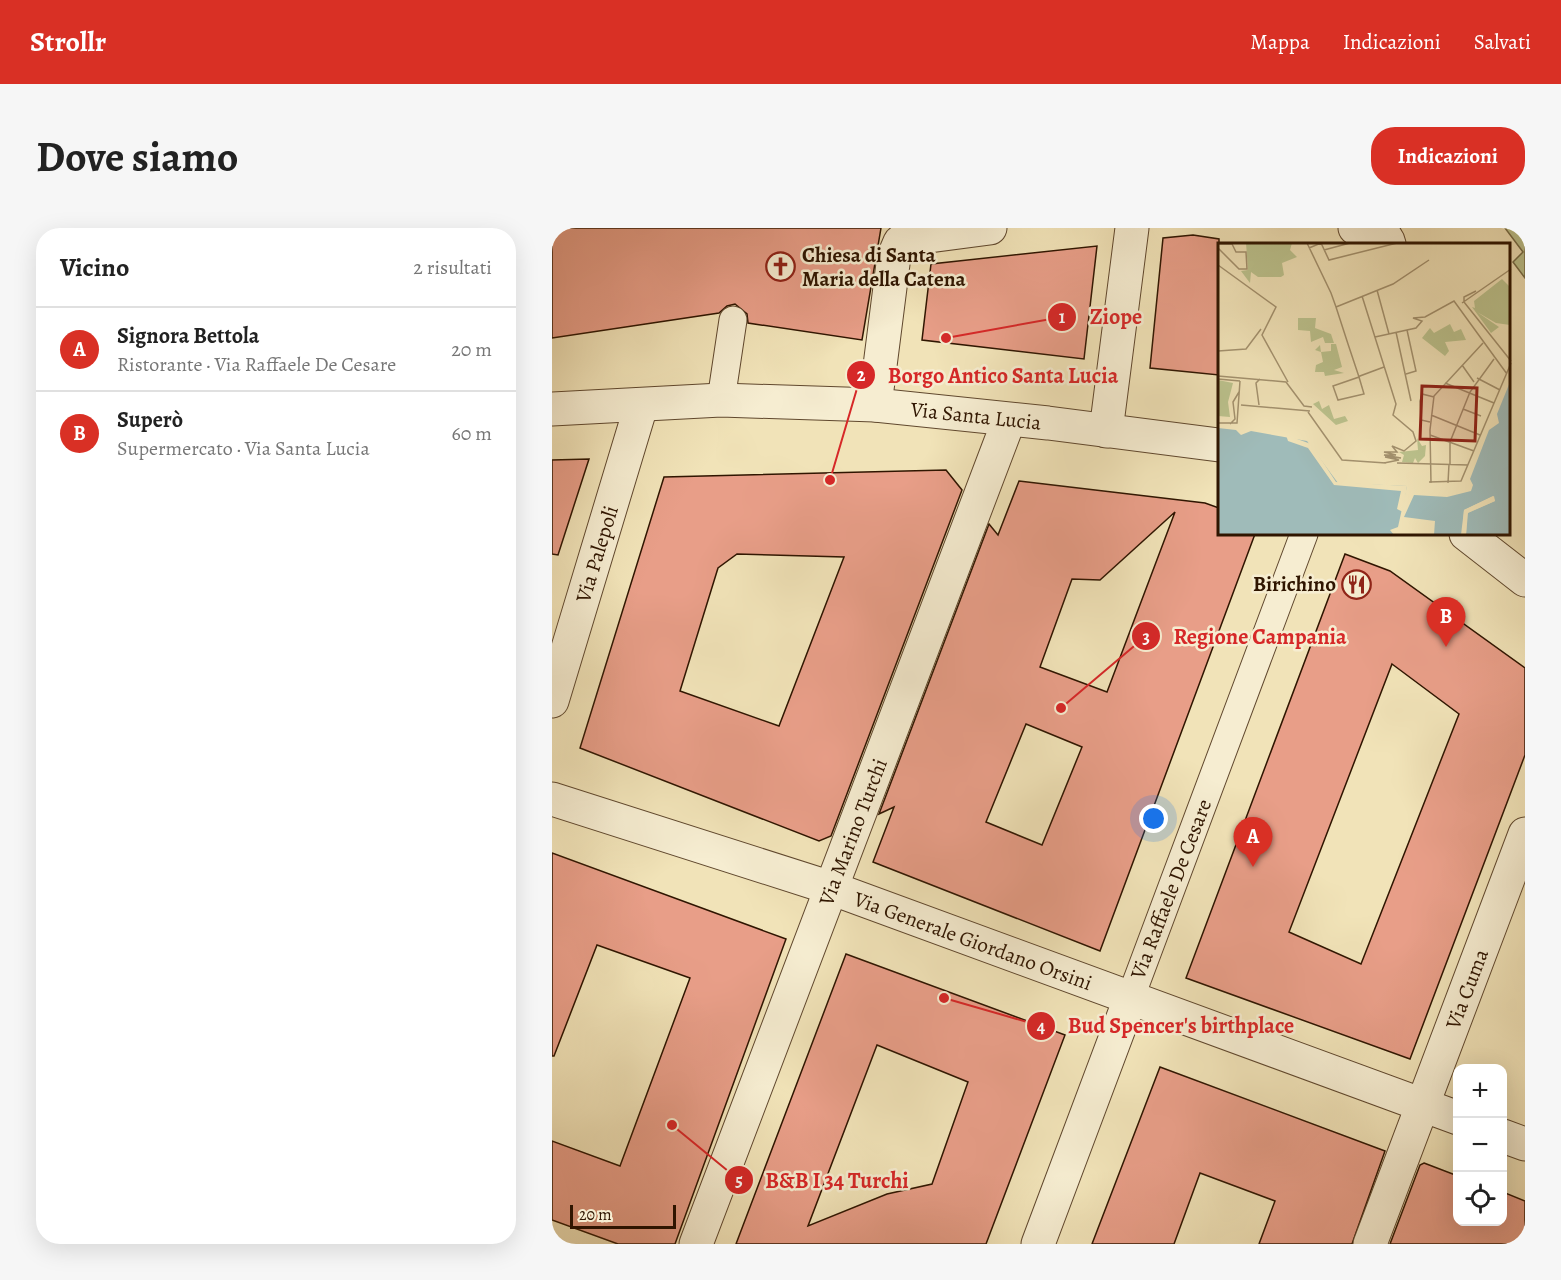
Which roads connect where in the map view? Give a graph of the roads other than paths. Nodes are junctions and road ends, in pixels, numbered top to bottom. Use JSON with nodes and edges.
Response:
{"nodes":[{"id":1,"x":990,"y":228,"type":"edge"},
{"id":2,"x":1132,"y":228,"type":"edge"},
{"id":3,"x":733,"y":320,"type":"dead end"},
{"id":4,"x":721,"y":400,"type":"junction"},
{"id":5,"x":875,"y":405,"type":"junction"},
{"id":6,"x":641,"y":406,"type":"junction"},
{"id":7,"x":552,"y":409,"type":"edge"},
{"id":8,"x":1009,"y":420,"type":"junction"},
{"id":9,"x":1106,"y":431,"type":"junction"},
{"id":10,"x":1218,"y":446,"type":"edge"},
{"id":11,"x":1303,"y":536,"type":"edge"},
{"id":12,"x":1469,"y":536,"type":"edge"},
{"id":13,"x":1525,"y":580,"type":"edge"},
{"id":14,"x":552,"y":701,"type":"edge"},
{"id":15,"x":552,"y":799,"type":"edge"},
{"id":16,"x":1525,"y":834,"type":"edge"},
{"id":17,"x":831,"y":888,"type":"junction"},
{"id":18,"x":1130,"y":999,"type":"junction"},
{"id":19,"x":1422,"y":1107,"type":"junction"},
{"id":20,"x":1455,"y":1118,"type":"edge"},
{"id":21,"x":1507,"y":1137,"type":"edge"},
{"id":22,"x":1525,"y":1144,"type":"edge"},
{"id":23,"x":696,"y":1244,"type":"edge"},
{"id":24,"x":1038,"y":1244,"type":"edge"},
{"id":25,"x":1370,"y":1244,"type":"edge"}],
"edges":[{"from":1,"to":5,"type":"street"},
{"from":2,"to":9,"type":"street"},
{"from":3,"to":4,"type":"street"},
{"from":4,"to":5,"type":"street","name":"Via Santa Lucia"},
{"from":4,"to":6,"type":"street","name":"Via Santa Lucia"},
{"from":5,"to":8,"type":"street","name":"Via Santa Lucia"},
{"from":6,"to":7,"type":"street","name":"Via Santa Lucia"},
{"from":6,"to":14,"type":"street","name":"Via Palepoli"},
{"from":8,"to":9,"type":"street","name":"Via Santa Lucia"},
{"from":8,"to":17,"type":"street","name":"Via Marino Turchi"},
{"from":9,"to":10,"type":"street","name":"Via Santa Lucia"},
{"from":11,"to":18,"type":"street","name":"Via Raffaele De Cesare"},
{"from":12,"to":13,"type":"street"},
{"from":15,"to":17,"type":"street","name":"Via Generale Giordano Orsini"},
{"from":16,"to":19,"type":"street","name":"Via Cuma"},
{"from":17,"to":18,"type":"street","name":"Via Generale Giordano Orsini"},
{"from":17,"to":23,"type":"street","name":"Via Marino Turchi"},
{"from":18,"to":19,"type":"street","name":"Via Generale Giordano Orsini"},
{"from":18,"to":24,"type":"street","name":"Via Raffaele De Cesare"},
{"from":19,"to":20,"type":"street","name":"Via Generale Giordano Orsini"},
{"from":19,"to":25,"type":"street","name":"Via Cuma"},
{"from":21,"to":22,"type":"street"}]}
